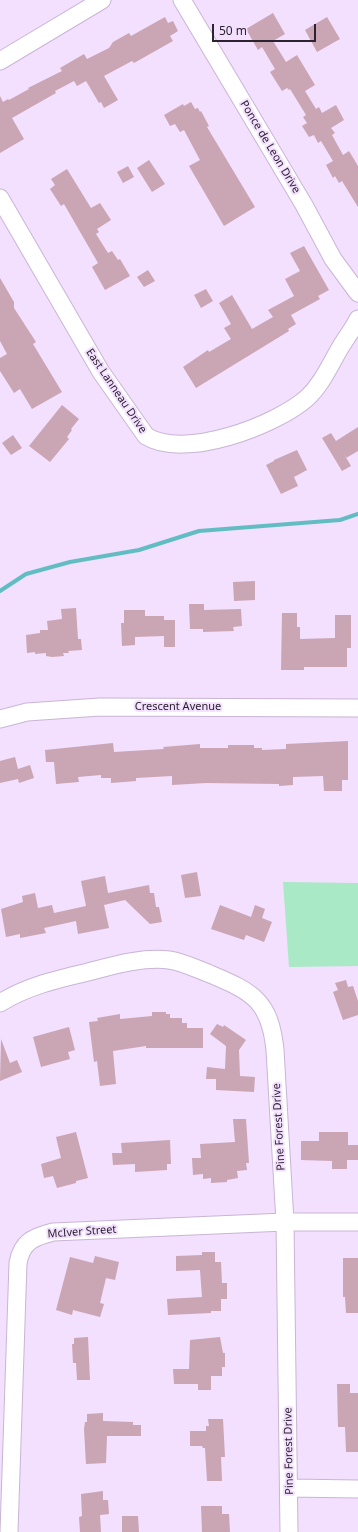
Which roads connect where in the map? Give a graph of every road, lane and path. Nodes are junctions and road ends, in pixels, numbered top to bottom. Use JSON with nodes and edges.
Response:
{"nodes":[{"id":1,"x":102,"y":0,"type":"edge"},
{"id":2,"x":182,"y":0,"type":"edge"},
{"id":3,"x":0,"y":60,"type":"edge"},
{"id":4,"x":0,"y":198,"type":"edge"},
{"id":5,"x":358,"y":293,"type":"edge"},
{"id":6,"x":358,"y":319,"type":"edge"},
{"id":7,"x":358,"y":708,"type":"edge"},
{"id":8,"x":0,"y":718,"type":"edge"},
{"id":9,"x":0,"y":1003,"type":"edge"},
{"id":10,"x":285,"y":1222,"type":"junction"},
{"id":11,"x":358,"y":1222,"type":"edge"},
{"id":12,"x":289,"y":1488,"type":"junction"},
{"id":13,"x":358,"y":1489,"type":"edge"},
{"id":14,"x":9,"y":1532,"type":"edge"},
{"id":15,"x":289,"y":1532,"type":"edge"}],
"edges":[{"from":1,"to":3,"type":"street"},
{"from":2,"to":5,"type":"street","name":"Ponce de Leon Drive"},
{"from":4,"to":6,"type":"street","name":"East Lanneau Drive"},
{"from":7,"to":8,"type":"street","name":"Crescent Avenue"},
{"from":9,"to":10,"type":"street","name":"Pine Forest Drive"},
{"from":10,"to":11,"type":"street","name":"McIver Street"},
{"from":10,"to":12,"type":"street","name":"Pine Forest Drive"},
{"from":10,"to":14,"type":"street","name":"McIver Street"},
{"from":12,"to":13,"type":"street"},
{"from":12,"to":15,"type":"street","name":"Pine Forest Drive"}]}
